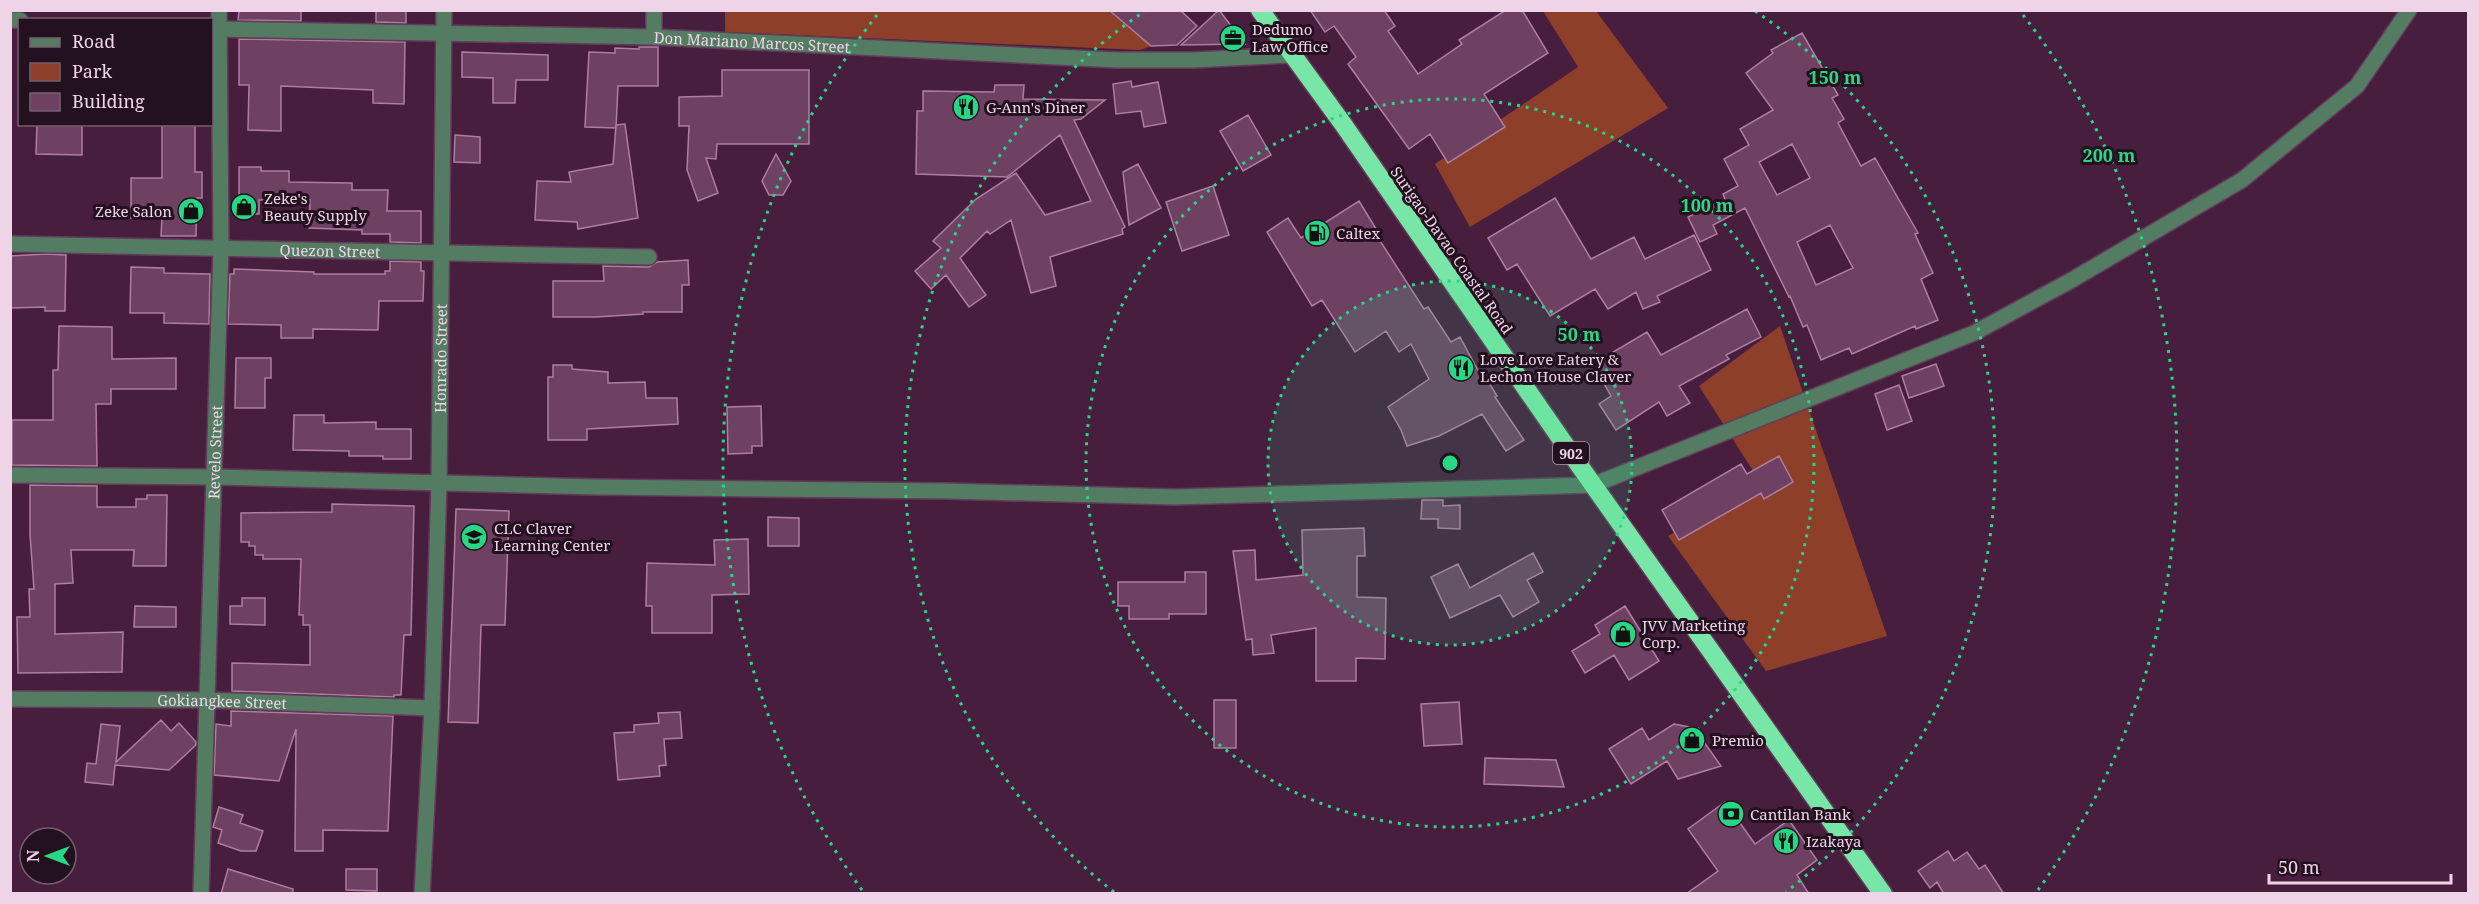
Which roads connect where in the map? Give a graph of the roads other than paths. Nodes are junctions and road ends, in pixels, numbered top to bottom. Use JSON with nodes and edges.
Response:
{"nodes":[{"id":1,"x":219,"y":10,"type":"edge"},
{"id":2,"x":444,"y":10,"type":"edge"},
{"id":3,"x":654,"y":10,"type":"edge"},
{"id":4,"x":1260,"y":10,"type":"edge"},
{"id":5,"x":2409,"y":10,"type":"edge"},
{"id":6,"x":215,"y":29,"type":"edge"},
{"id":7,"x":444,"y":33,"type":"junction"},
{"id":8,"x":654,"y":37,"type":"junction"},
{"id":9,"x":1292,"y":55,"type":"junction"},
{"id":10,"x":10,"y":244,"type":"edge"},
{"id":11,"x":221,"y":248,"type":"junction"},
{"id":12,"x":442,"y":253,"type":"junction"},
{"id":13,"x":649,"y":257,"type":"dead end"},
{"id":14,"x":10,"y":475,"type":"edge"},
{"id":15,"x":215,"y":477,"type":"junction"},
{"id":16,"x":440,"y":483,"type":"junction"},
{"id":17,"x":1593,"y":485,"type":"junction"},
{"id":18,"x":10,"y":699,"type":"edge"},
{"id":19,"x":206,"y":700,"type":"junction"},
{"id":20,"x":432,"y":708,"type":"junction"},
{"id":21,"x":201,"y":894,"type":"edge"},
{"id":22,"x":422,"y":894,"type":"edge"},
{"id":23,"x":1883,"y":894,"type":"edge"}],
"edges":[{"from":1,"to":6,"type":"street","name":"Revelo Street"},
{"from":2,"to":7,"type":"street","name":"Honrado Street"},
{"from":3,"to":8,"type":"street"},
{"from":4,"to":9,"type":"highway","name":"Surigao-Davao Coastal Road","number":"902"},
{"from":5,"to":17,"type":"street"},
{"from":6,"to":7,"type":"street","name":"Don Mariano Marcos Street"},
{"from":6,"to":11,"type":"street","name":"Revelo Street"},
{"from":7,"to":8,"type":"street","name":"Don Mariano Marcos Street"},
{"from":7,"to":12,"type":"street","name":"Honrado Street"},
{"from":8,"to":9,"type":"street","name":"Don Mariano Marcos Street"},
{"from":9,"to":17,"type":"highway","name":"Surigao-Davao Coastal Road","number":"902"},
{"from":10,"to":11,"type":"street","name":"Quezon Street"},
{"from":11,"to":12,"type":"street","name":"Quezon Street"},
{"from":11,"to":15,"type":"street","name":"Revelo Street"},
{"from":12,"to":13,"type":"street","name":"Quezon Street"},
{"from":12,"to":16,"type":"street","name":"Honrado Street"},
{"from":14,"to":15,"type":"street"},
{"from":15,"to":16,"type":"street"},
{"from":15,"to":19,"type":"street","name":"Revelo Street"},
{"from":16,"to":17,"type":"street"},
{"from":16,"to":20,"type":"street","name":"Honrado Street"},
{"from":17,"to":23,"type":"highway","name":"Surigao-Davao Coastal Road","number":"902"},
{"from":18,"to":19,"type":"street","name":"Gokiangkee Street"},
{"from":19,"to":20,"type":"street","name":"Gokiangkee Street"},
{"from":19,"to":21,"type":"street","name":"Revelo Street"},
{"from":20,"to":22,"type":"street","name":"Honrado Street"}]}
